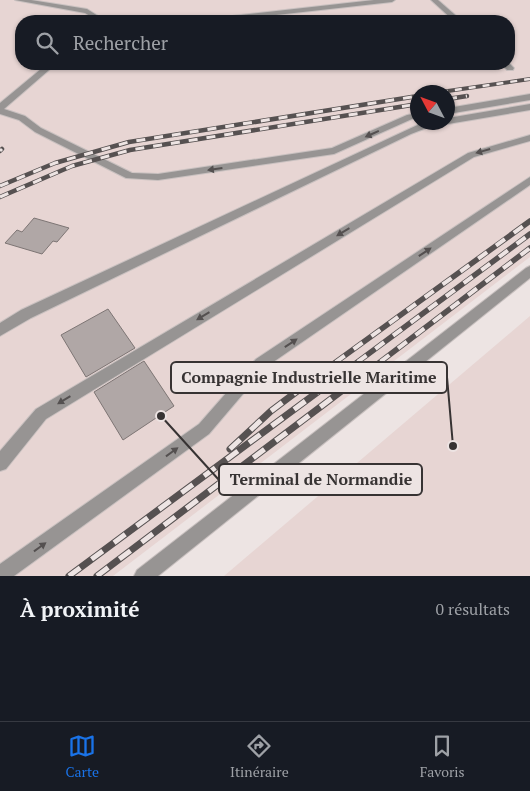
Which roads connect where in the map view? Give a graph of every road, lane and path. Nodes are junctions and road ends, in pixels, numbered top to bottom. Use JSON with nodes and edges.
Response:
{"nodes":[{"id":1,"x":18,"y":0,"type":"edge"},
{"id":2,"x":392,"y":0,"type":"edge"},
{"id":3,"x":434,"y":0,"type":"edge"},
{"id":4,"x":93,"y":15,"type":"edge"},
{"id":5,"x":259,"y":15,"type":"edge"},
{"id":6,"x":451,"y":15,"type":"edge"},
{"id":7,"x":45,"y":70,"type":"edge"},
{"id":8,"x":530,"y":97,"type":"edge"},
{"id":9,"x":530,"y":108,"type":"edge"},
{"id":10,"x":0,"y":110,"type":"edge"},
{"id":11,"x":455,"y":110,"type":"edge"},
{"id":12,"x":410,"y":117,"type":"edge"},
{"id":13,"x":455,"y":120,"type":"edge"},
{"id":14,"x":413,"y":130,"type":"edge"},
{"id":15,"x":530,"y":138,"type":"edge"},
{"id":16,"x":530,"y":180,"type":"edge"},
{"id":17,"x":530,"y":271,"type":"edge"},
{"id":18,"x":0,"y":330,"type":"edge"},
{"id":19,"x":0,"y":464,"type":"edge"},
{"id":20,"x":0,"y":575,"type":"edge"},
{"id":21,"x":143,"y":576,"type":"edge"}],
"edges":[{"from":1,"to":4,"type":"lane"},
{"from":2,"to":5,"type":"lane"},
{"from":3,"to":6,"type":"lane"},
{"from":7,"to":10,"type":"lane"},
{"from":8,"to":11,"type":"lane"},
{"from":9,"to":13,"type":"lane"},
{"from":12,"to":10,"type":"lane","one_way":true},
{"from":14,"to":18,"type":"lane"},
{"from":15,"to":19,"type":"lane","one_way":true},
{"from":20,"to":16,"type":"lane","one_way":true},
{"from":17,"to":21,"type":"lane"}]}
